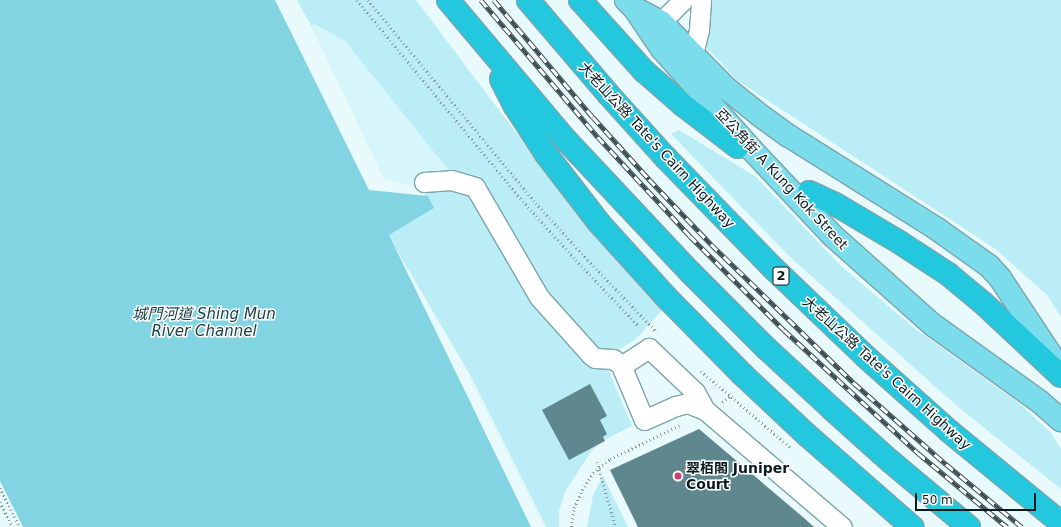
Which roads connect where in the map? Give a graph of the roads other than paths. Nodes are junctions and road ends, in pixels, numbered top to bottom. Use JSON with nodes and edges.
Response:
{"nodes":[{"id":1,"x":448,"y":0,"type":"edge"},
{"id":2,"x":528,"y":0,"type":"edge"},
{"id":3,"x":580,"y":0,"type":"edge"},
{"id":4,"x":684,"y":0,"type":"edge"},
{"id":5,"x":701,"y":0,"type":"edge"},
{"id":6,"x":630,"y":4,"type":"edge"},
{"id":7,"x":661,"y":22,"type":"junction"},
{"id":8,"x":484,"y":44,"type":"junction"},
{"id":9,"x":662,"y":49,"type":"junction"},
{"id":10,"x":693,"y":54,"type":"junction"},
{"id":11,"x":738,"y":147,"type":"dead end"},
{"id":12,"x":424,"y":182,"type":"dead end"},
{"id":13,"x":809,"y":192,"type":"dead end"},
{"id":14,"x":624,"y":366,"type":"junction"},
{"id":15,"x":1061,"y":370,"type":"edge"},
{"id":16,"x":1061,"y":376,"type":"edge"},
{"id":17,"x":705,"y":410,"type":"junction"},
{"id":18,"x":1061,"y":420,"type":"edge"},
{"id":19,"x":1061,"y":523,"type":"edge"},
{"id":20,"x":842,"y":527,"type":"edge"},
{"id":21,"x":912,"y":527,"type":"edge"},
{"id":22,"x":969,"y":527,"type":"edge"}],
"edges":[{"from":1,"to":8,"type":"highway"},
{"from":2,"to":19,"type":"highway","name":"大老山公路 Tate's Cairn Highway","number":"2"},
{"from":3,"to":11,"type":"highway"},
{"from":4,"to":7,"type":"street"},
{"from":5,"to":10,"type":"street"},
{"from":6,"to":7,"type":"main road","name":"亞公角街 A Kung Kok Street"},
{"from":6,"to":9,"type":"main road","name":"亞公角街 A Kung Kok Street"},
{"from":7,"to":9,"type":"main road"},
{"from":7,"to":10,"type":"main road","name":"亞公角街 A Kung Kok Street"},
{"from":8,"to":21,"type":"highway"},
{"from":8,"to":22,"type":"highway"},
{"from":9,"to":18,"type":"main road","name":"亞公角街 A Kung Kok Street"},
{"from":10,"to":15,"type":"main road","name":"亞公角街 A Kung Kok Street"},
{"from":12,"to":14,"type":"street"},
{"from":13,"to":16,"type":"highway"},
{"from":14,"to":17,"type":"street"},
{"from":14,"to":17,"type":"street"},
{"from":17,"to":20,"type":"street"}]}
